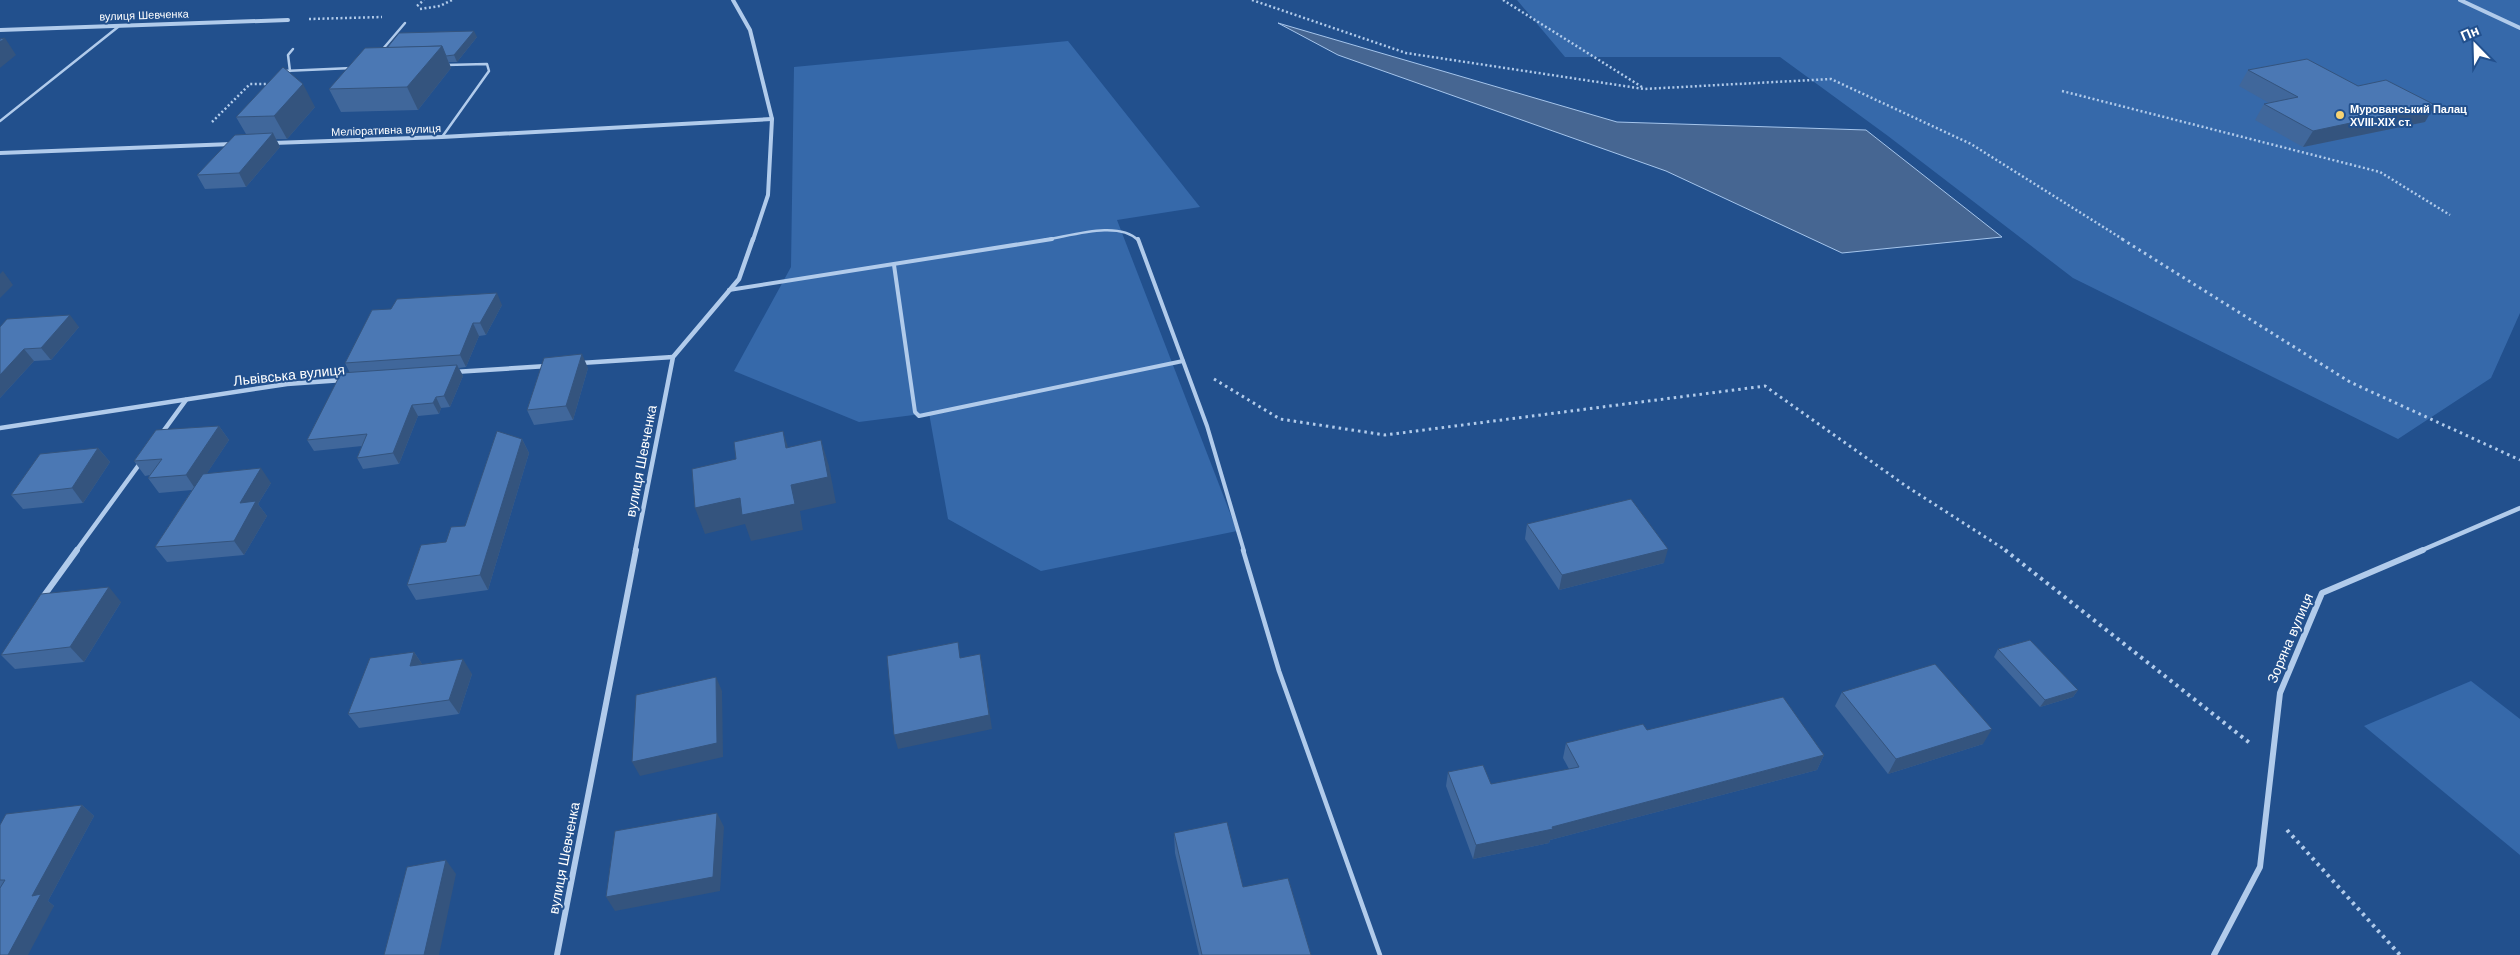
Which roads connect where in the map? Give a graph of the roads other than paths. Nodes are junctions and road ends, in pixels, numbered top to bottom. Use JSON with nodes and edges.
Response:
{"nodes":[{"id":1,"x":733,"y":0,"type":"edge"},
{"id":2,"x":2460,"y":0,"type":"edge"},
{"id":3,"x":288,"y":20,"type":"road end"},
{"id":4,"x":405,"y":23,"type":"dead end"},
{"id":5,"x":118,"y":27,"type":"junction"},
{"id":6,"x":2520,"y":28,"type":"edge"},
{"id":7,"x":0,"y":30,"type":"edge"},
{"id":8,"x":293,"y":49,"type":"dead end"},
{"id":9,"x":380,"y":53,"type":"edge"},
{"id":10,"x":437,"y":66,"type":"edge"},
{"id":11,"x":358,"y":68,"type":"edge"},
{"id":12,"x":280,"y":71,"type":"edge"},
{"id":13,"x":290,"y":71,"type":"junction"},
{"id":14,"x":772,"y":119,"type":"junction"},
{"id":15,"x":0,"y":122,"type":"edge"},
{"id":16,"x":442,"y":137,"type":"junction"},
{"id":17,"x":266,"y":143,"type":"edge"},
{"id":18,"x":237,"y":144,"type":"edge"},
{"id":19,"x":0,"y":153,"type":"edge"},
{"id":20,"x":894,"y":265,"type":"junction"},
{"id":21,"x":729,"y":290,"type":"junction"},
{"id":22,"x":673,"y":357,"type":"junction"},
{"id":23,"x":1183,"y":361,"type":"junction"},
{"id":24,"x":574,"y":364,"type":"edge"},
{"id":25,"x":554,"y":365,"type":"edge"},
{"id":26,"x":445,"y":373,"type":"edge"},
{"id":27,"x":346,"y":380,"type":"edge"},
{"id":28,"x":186,"y":400,"type":"junction"},
{"id":29,"x":0,"y":428,"type":"edge"},
{"id":30,"x":157,"y":440,"type":"edge"},
{"id":31,"x":145,"y":456,"type":"edge"},
{"id":32,"x":2520,"y":508,"type":"edge"},
{"id":33,"x":41,"y":600,"type":"edge"},
{"id":34,"x":557,"y":955,"type":"edge"},
{"id":35,"x":1380,"y":955,"type":"edge"},
{"id":36,"x":2214,"y":955,"type":"edge"}],
"edges":[{"from":1,"to":14,"type":"street","name":"вулиця Шевченка"},
{"from":2,"to":6,"type":"street"},
{"from":3,"to":5,"type":"street","name":"вулиця Шевченка"},
{"from":4,"to":9,"type":"lane"},
{"from":5,"to":7,"type":"street","name":"вулиця Шевченка"},
{"from":5,"to":15,"type":"lane"},
{"from":8,"to":13,"type":"lane"},
{"from":10,"to":16,"type":"lane"},
{"from":11,"to":13,"type":"lane"},
{"from":12,"to":13,"type":"lane"},
{"from":14,"to":16,"type":"street","name":"Меліоративна вулиця"},
{"from":14,"to":21,"type":"street","name":"вулиця Шевченка"},
{"from":16,"to":17,"type":"street","name":"Меліоративна вулиця"},
{"from":18,"to":19,"type":"street"},
{"from":20,"to":21,"type":"lane"},
{"from":20,"to":23,"type":"lane"},
{"from":20,"to":23,"type":"lane"},
{"from":21,"to":22,"type":"street","name":"вулиця Шевченка"},
{"from":22,"to":24,"type":"street"},
{"from":22,"to":34,"type":"street","name":"вулиця Шевченка"},
{"from":23,"to":35,"type":"lane"},
{"from":25,"to":26,"type":"street"},
{"from":27,"to":28,"type":"street","name":"Львівська вулиця"},
{"from":28,"to":29,"type":"street","name":"Львівська вулиця"},
{"from":28,"to":30,"type":"street"},
{"from":31,"to":33,"type":"street"},
{"from":32,"to":36,"type":"street","name":"Зоряна вулиця"}]}
